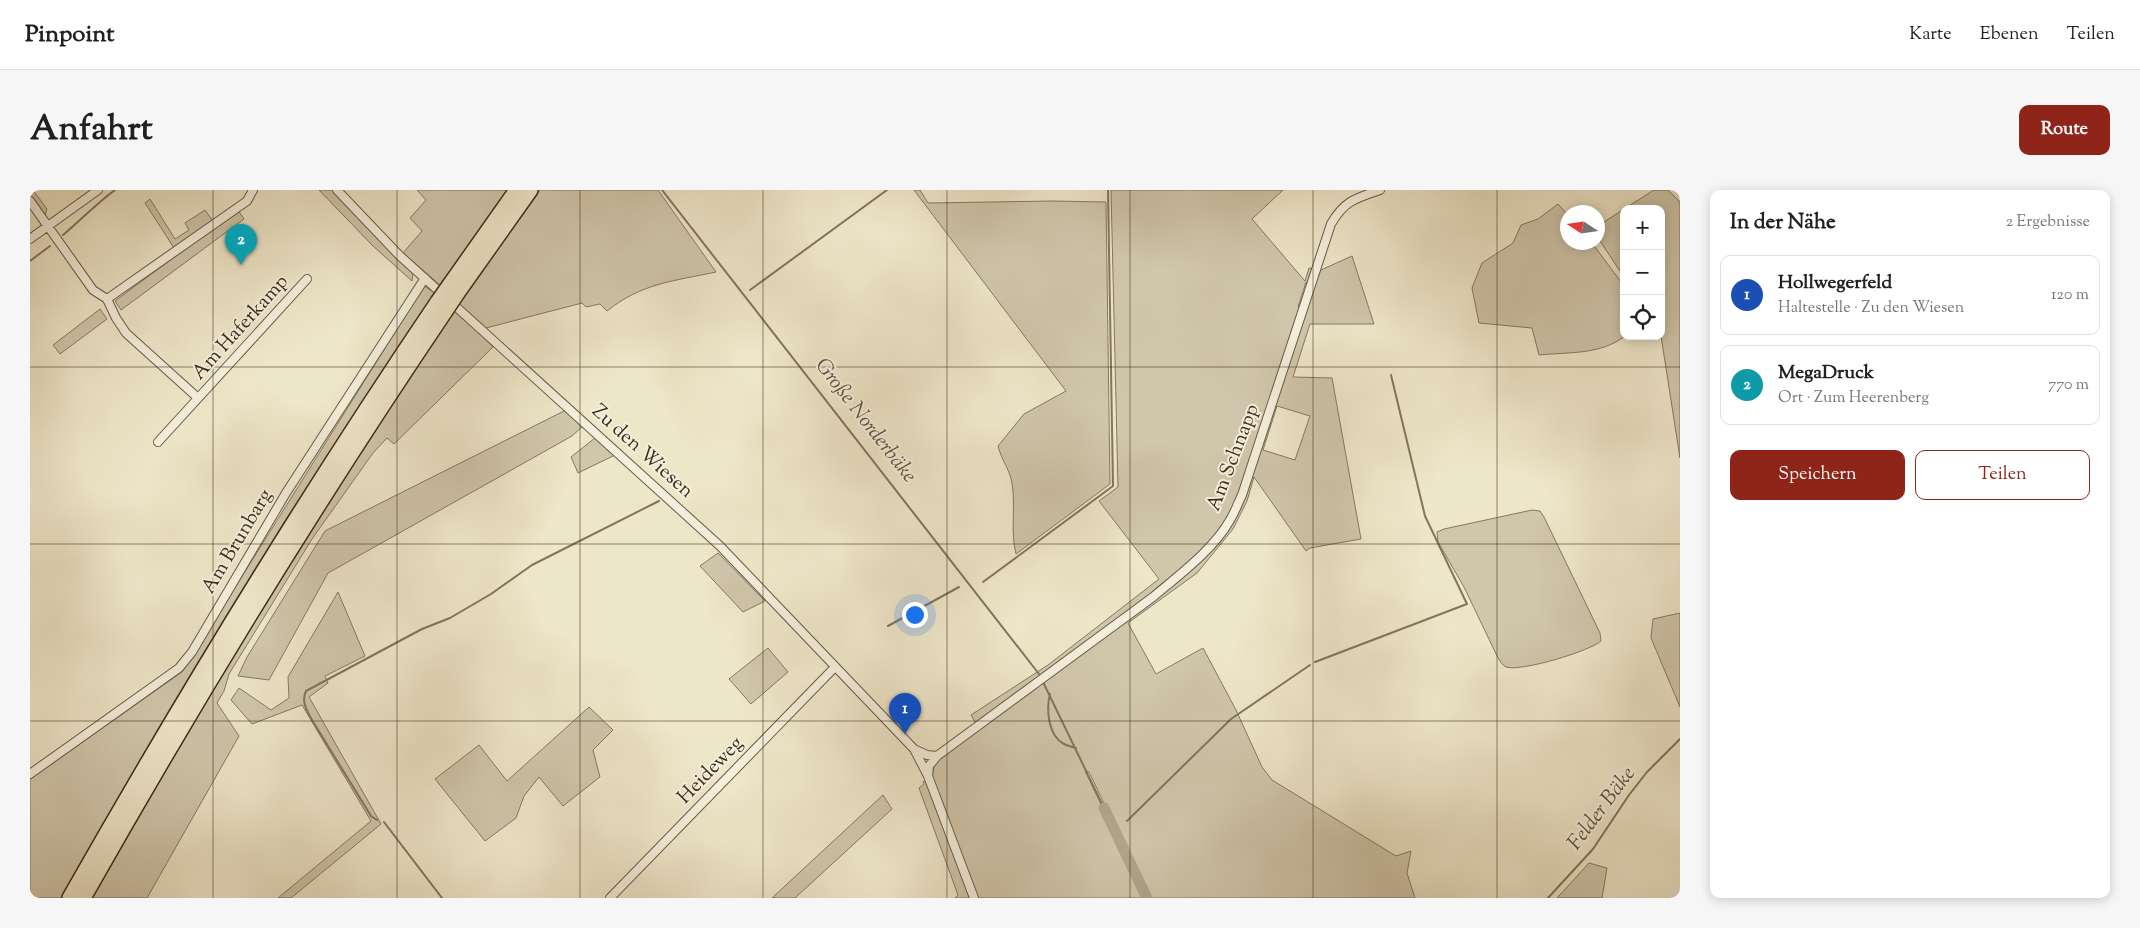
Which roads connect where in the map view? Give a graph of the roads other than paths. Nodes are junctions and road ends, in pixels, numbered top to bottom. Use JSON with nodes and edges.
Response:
{"nodes":[{"id":1,"x":98,"y":190,"type":"edge"},
{"id":2,"x":253,"y":190,"type":"edge"},
{"id":3,"x":337,"y":190,"type":"edge"},
{"id":4,"x":517,"y":190,"type":"edge"},
{"id":5,"x":530,"y":190,"type":"edge"},
{"id":6,"x":1380,"y":190,"type":"edge"},
{"id":7,"x":30,"y":201,"type":"edge"},
{"id":8,"x":48,"y":226,"type":"junction"},
{"id":9,"x":30,"y":239,"type":"edge"},
{"id":10,"x":425,"y":278,"type":"junction"},
{"id":11,"x":307,"y":279,"type":"dead end"},
{"id":12,"x":454,"y":289,"type":"junction"},
{"id":13,"x":107,"y":300,"type":"junction"},
{"id":14,"x":441,"y":307,"type":"junction"},
{"id":15,"x":198,"y":398,"type":"junction"},
{"id":16,"x":158,"y":442,"type":"dead end"},
{"id":17,"x":835,"y":667,"type":"junction"},
{"id":18,"x":914,"y":749,"type":"junction"},
{"id":19,"x":938,"y":756,"type":"junction"},
{"id":20,"x":30,"y":774,"type":"edge"},
{"id":21,"x":928,"y":776,"type":"junction"},
{"id":22,"x":70,"y":898,"type":"edge"},
{"id":23,"x":83,"y":898,"type":"edge"},
{"id":24,"x":610,"y":898,"type":"edge"},
{"id":25,"x":974,"y":898,"type":"edge"}],
"edges":[{"from":1,"to":8,"type":"street"},
{"from":2,"to":13,"type":"street"},
{"from":3,"to":10,"type":"street","name":"Zu den Wiesen"},
{"from":4,"to":12,"type":"highway"},
{"from":5,"to":12,"type":"highway"},
{"from":6,"to":19,"type":"street","name":"Am Schnapp"},
{"from":7,"to":8,"type":"street"},
{"from":8,"to":9,"type":"street"},
{"from":8,"to":13,"type":"street"},
{"from":10,"to":17,"type":"street","name":"Zu den Wiesen"},
{"from":10,"to":20,"type":"street","name":"Am Brunbarg"},
{"from":11,"to":15,"type":"street","name":"Am Haferkamp"},
{"from":12,"to":14,"type":"highway","bridge":true},
{"from":13,"to":15,"type":"street"},
{"from":14,"to":22,"type":"highway"},
{"from":14,"to":23,"type":"highway"},
{"from":15,"to":16,"type":"street","name":"Am Haferkamp"},
{"from":17,"to":18,"type":"street","name":"Zu den Wiesen"},
{"from":17,"to":24,"type":"street","name":"Heideweg"},
{"from":18,"to":19,"type":"street"},
{"from":18,"to":21,"type":"street"},
{"from":19,"to":21,"type":"street","name":"Am Schnapp"},
{"from":21,"to":25,"type":"street"}]}
